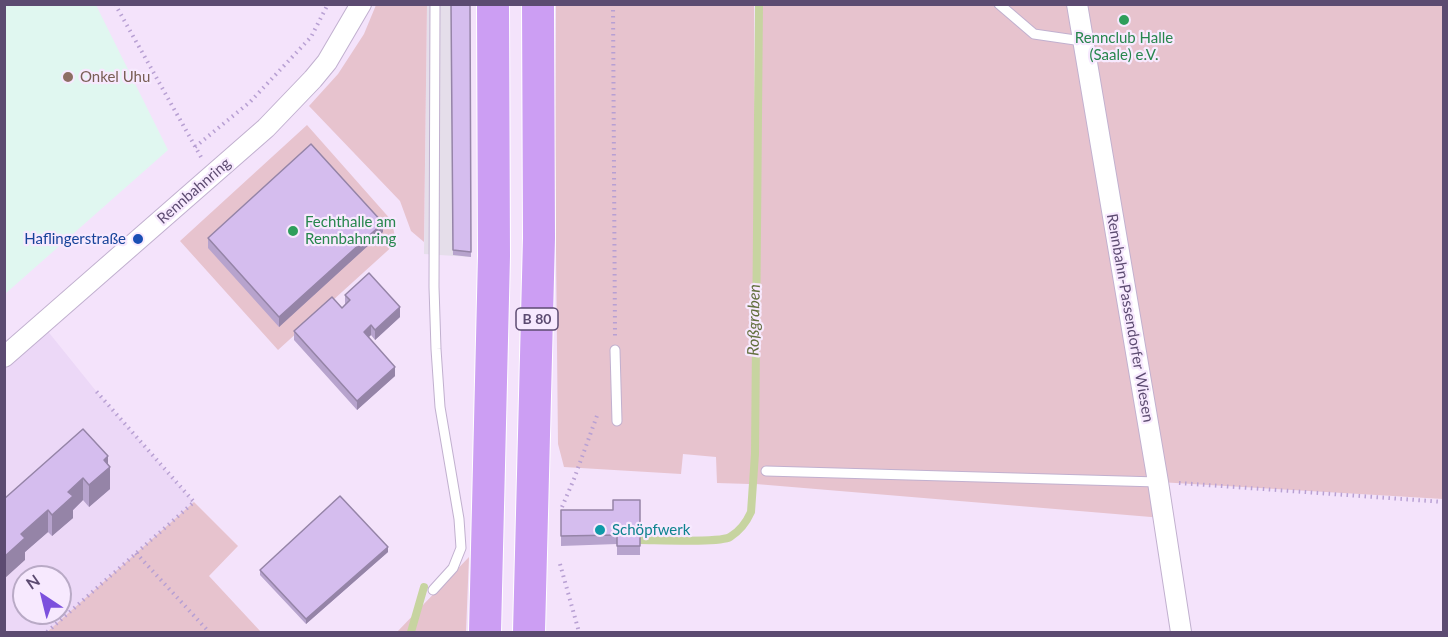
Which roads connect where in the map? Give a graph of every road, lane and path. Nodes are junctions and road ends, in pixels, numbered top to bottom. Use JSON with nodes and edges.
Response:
{"nodes":[{"id":1,"x":115,"y":4,"type":"edge"},
{"id":2,"x":328,"y":4,"type":"edge"},
{"id":3,"x":361,"y":4,"type":"edge"},
{"id":4,"x":435,"y":4,"type":"edge"},
{"id":5,"x":493,"y":4,"type":"edge"},
{"id":6,"x":538,"y":4,"type":"edge"},
{"id":7,"x":613,"y":4,"type":"edge"},
{"id":8,"x":999,"y":4,"type":"edge"},
{"id":9,"x":1077,"y":4,"type":"edge"},
{"id":10,"x":1082,"y":41,"type":"junction"},
{"id":11,"x":195,"y":147,"type":"junction"},
{"id":12,"x":211,"y":176,"type":"junction"},
{"id":13,"x":615,"y":351,"type":"joint"},
{"id":14,"x":4,"y":357,"type":"edge"},
{"id":15,"x":96,"y":391,"type":"dead end"},
{"id":16,"x":601,"y":403,"type":"dead end"},
{"id":17,"x":617,"y":422,"type":"dead end"},
{"id":18,"x":765,"y":471,"type":"dead end"},
{"id":19,"x":1158,"y":482,"type":"junction"},
{"id":20,"x":1443,"y":502,"type":"edge"},
{"id":21,"x":559,"y":514,"type":"edge"},
{"id":22,"x":136,"y":553,"type":"junction"},
{"id":23,"x":559,"y":561,"type":"dead end"},
{"id":24,"x":433,"y":590,"type":"dead end"},
{"id":25,"x":47,"y":633,"type":"edge"},
{"id":26,"x":208,"y":633,"type":"edge"},
{"id":27,"x":485,"y":633,"type":"edge"},
{"id":28,"x":529,"y":633,"type":"edge"},
{"id":29,"x":579,"y":633,"type":"edge"},
{"id":30,"x":1181,"y":633,"type":"edge"}],
"edges":[{"from":1,"to":11,"type":"path"},
{"from":2,"to":11,"type":"path"},
{"from":3,"to":12,"type":"street","name":"Rennbahnring"},
{"from":4,"to":24,"type":"lane"},
{"from":5,"to":27,"type":"highway"},
{"from":6,"to":28,"type":"highway","number":"B 80"},
{"from":7,"to":13,"type":"path"},
{"from":8,"to":10,"type":"lane"},
{"from":9,"to":10,"type":"street","name":"Rennbahn-Passendorfer Wiesen"},
{"from":10,"to":19,"type":"street","name":"Rennbahn-Passendorfer Wiesen"},
{"from":11,"to":12,"type":"path"},
{"from":12,"to":14,"type":"street","name":"Rennbahnring"},
{"from":13,"to":17,"type":"lane"},
{"from":15,"to":22,"type":"path"},
{"from":16,"to":21,"type":"path"},
{"from":18,"to":19,"type":"lane"},
{"from":19,"to":20,"type":"path"},
{"from":19,"to":30,"type":"street","name":"Rennbahn-Passendorfer Wiesen"},
{"from":22,"to":25,"type":"path"},
{"from":22,"to":26,"type":"path"},
{"from":23,"to":29,"type":"path"}]}
